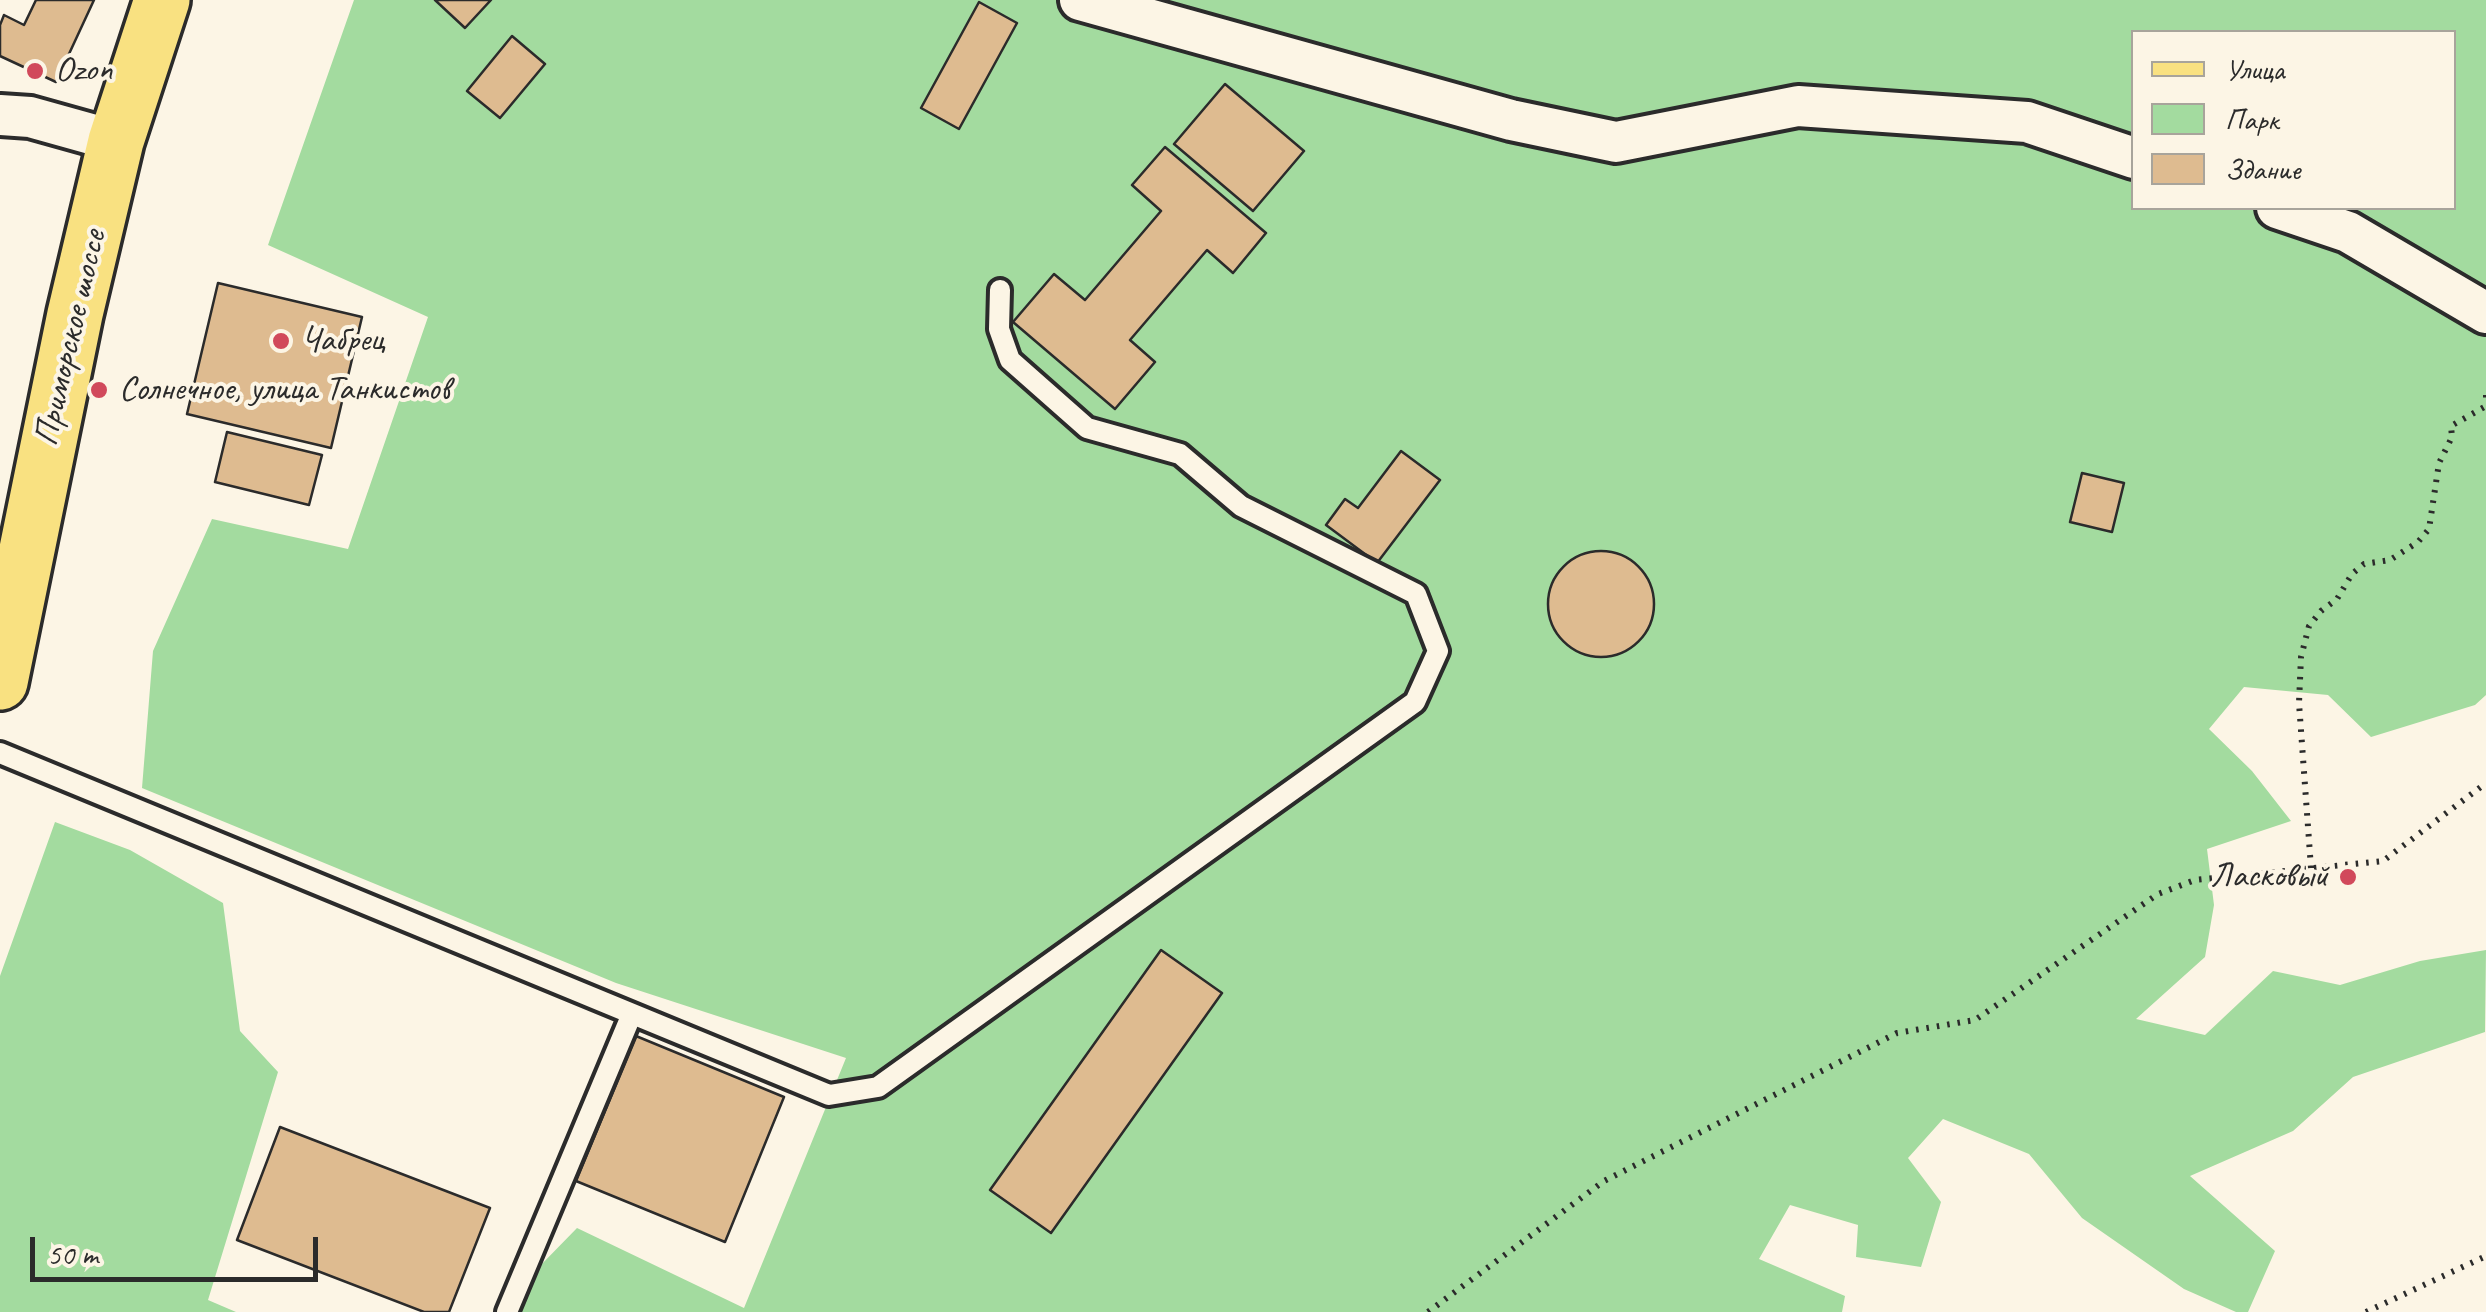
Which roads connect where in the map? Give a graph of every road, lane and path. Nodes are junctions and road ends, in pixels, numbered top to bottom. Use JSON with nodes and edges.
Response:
{"nodes":[{"id":1,"x":162,"y":0,"type":"edge"},
{"id":2,"x":1080,"y":0,"type":"edge"},
{"id":3,"x":0,"y":116,"type":"edge"},
{"id":4,"x":116,"y":141,"type":"junction"},
{"id":5,"x":2131,"y":157,"type":"edge"},
{"id":6,"x":2283,"y":210,"type":"edge"},
{"id":7,"x":1000,"y":290,"type":"dead end"},
{"id":8,"x":2486,"y":313,"type":"edge"},
{"id":9,"x":2486,"y":401,"type":"edge"},
{"id":10,"x":0,"y":682,"type":"edge"},
{"id":11,"x":0,"y":754,"type":"edge"},
{"id":12,"x":2486,"y":783,"type":"edge"},
{"id":13,"x":2312,"y":868,"type":"junction"},
{"id":14,"x":631,"y":1016,"type":"junction"},
{"id":15,"x":2486,"y":1256,"type":"edge"},
{"id":16,"x":507,"y":1312,"type":"edge"},
{"id":17,"x":1428,"y":1312,"type":"edge"},
{"id":18,"x":2366,"y":1312,"type":"edge"}],
"edges":[{"from":1,"to":4,"type":"main road","name":"Приморское шоссе"},
{"from":2,"to":5,"type":"street"},
{"from":3,"to":4,"type":"street"},
{"from":4,"to":10,"type":"main road","name":"Приморское шоссе"},
{"from":6,"to":8,"type":"street"},
{"from":7,"to":14,"type":"lane"},
{"from":9,"to":13,"type":"path"},
{"from":11,"to":14,"type":"lane"},
{"from":12,"to":13,"type":"path"},
{"from":13,"to":17,"type":"path"},
{"from":14,"to":16,"type":"lane"},
{"from":15,"to":18,"type":"path"}]}
